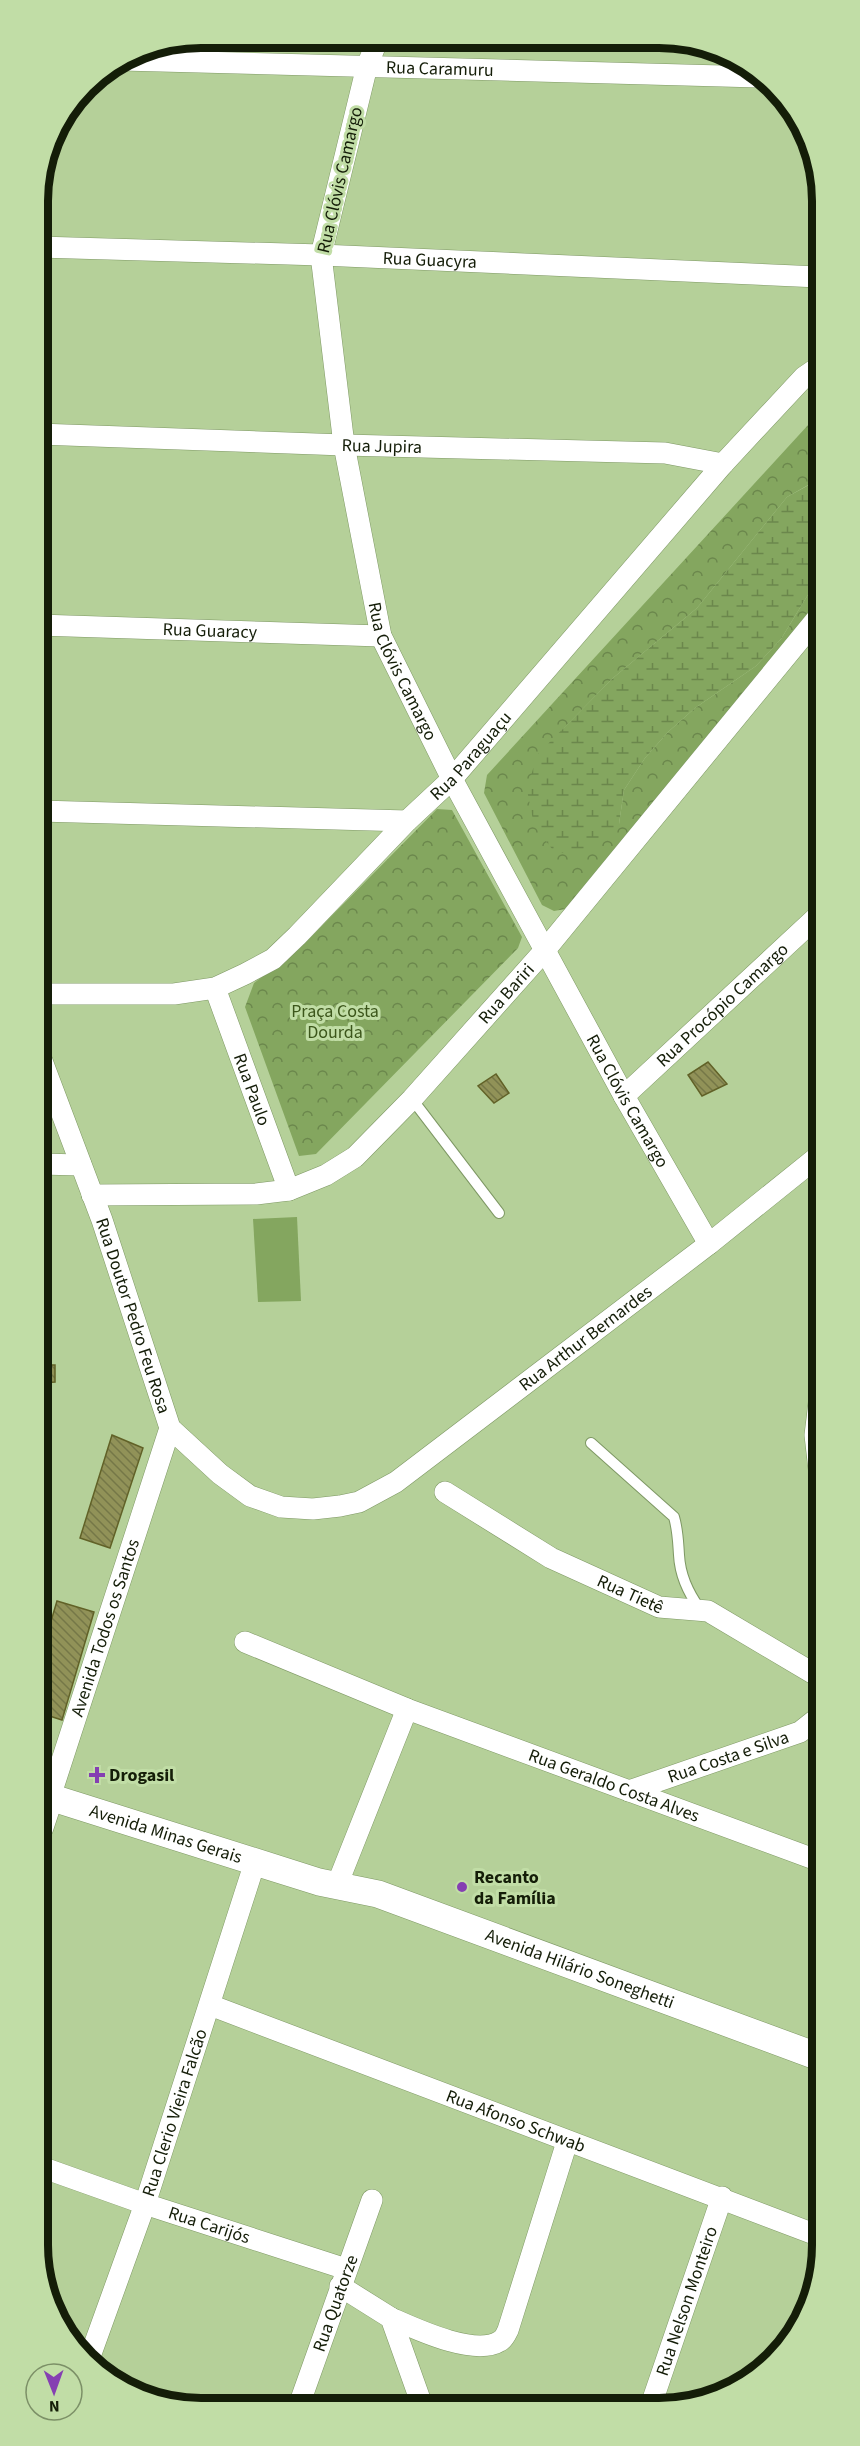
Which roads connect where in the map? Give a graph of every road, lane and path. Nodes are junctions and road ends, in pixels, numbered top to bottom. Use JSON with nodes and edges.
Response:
{"nodes":[{"id":1,"x":374,"y":48,"type":"edge"},
{"id":2,"x":141,"y":60,"type":"edge"},
{"id":3,"x":367,"y":66,"type":"junction"},
{"id":4,"x":748,"y":77,"type":"edge"},
{"id":5,"x":48,"y":247,"type":"edge"},
{"id":6,"x":321,"y":255,"type":"junction"},
{"id":7,"x":812,"y":277,"type":"edge"},
{"id":8,"x":812,"y":372,"type":"edge"},
{"id":9,"x":48,"y":434,"type":"edge"},
{"id":10,"x":344,"y":445,"type":"junction"},
{"id":11,"x":723,"y":464,"type":"junction"},
{"id":12,"x":48,"y":625,"type":"edge"},
{"id":13,"x":812,"y":625,"type":"edge"},
{"id":14,"x":381,"y":636,"type":"junction"},
{"id":15,"x":452,"y":779,"type":"junction"},
{"id":16,"x":48,"y":811,"type":"edge"},
{"id":17,"x":407,"y":822,"type":"junction"},
{"id":18,"x":812,"y":921,"type":"edge"},
{"id":19,"x":545,"y":950,"type":"junction"},
{"id":20,"x":215,"y":988,"type":"junction"},
{"id":21,"x":48,"y":994,"type":"edge"},
{"id":22,"x":48,"y":1077,"type":"edge"},
{"id":23,"x":624,"y":1096,"type":"junction"},
{"id":24,"x":412,"y":1099,"type":"junction"},
{"id":25,"x":812,"y":1161,"type":"edge"},
{"id":26,"x":48,"y":1164,"type":"edge"},
{"id":27,"x":81,"y":1165,"type":"junction"},
{"id":28,"x":289,"y":1190,"type":"junction"},
{"id":29,"x":93,"y":1195,"type":"junction"},
{"id":30,"x":499,"y":1213,"type":"dead end"},
{"id":31,"x":709,"y":1244,"type":"junction"},
{"id":32,"x":170,"y":1428,"type":"junction"},
{"id":33,"x":591,"y":1443,"type":"dead end"},
{"id":34,"x":445,"y":1492,"type":"dead end"},
{"id":35,"x":340,"y":1506,"type":"joint"},
{"id":36,"x":700,"y":1609,"type":"junction"},
{"id":37,"x":245,"y":1642,"type":"dead end"},
{"id":38,"x":812,"y":1673,"type":"edge"},
{"id":39,"x":407,"y":1708,"type":"junction"},
{"id":40,"x":812,"y":1723,"type":"edge"},
{"id":41,"x":48,"y":1786,"type":"edge"},
{"id":42,"x":628,"y":1791,"type":"junction"},
{"id":43,"x":48,"y":1796,"type":"edge"},
{"id":44,"x":812,"y":1858,"type":"edge"},
{"id":45,"x":255,"y":1862,"type":"junction"},
{"id":46,"x":340,"y":1879,"type":"junction"},
{"id":47,"x":210,"y":2005,"type":"junction"},
{"id":48,"x":812,"y":2035,"type":"edge"},
{"id":49,"x":812,"y":2054,"type":"edge"},
{"id":50,"x":567,"y":2142,"type":"junction"},
{"id":51,"x":48,"y":2170,"type":"edge"},
{"id":52,"x":722,"y":2198,"type":"junction"},
{"id":53,"x":372,"y":2200,"type":"dead end"},
{"id":54,"x":145,"y":2204,"type":"junction"},
{"id":55,"x":812,"y":2233,"type":"edge"},
{"id":56,"x":343,"y":2277,"type":"junction"},
{"id":57,"x":391,"y":2318,"type":"junction"},
{"id":58,"x":92,"y":2352,"type":"edge"},
{"id":59,"x":301,"y":2398,"type":"edge"},
{"id":60,"x":420,"y":2398,"type":"edge"},
{"id":61,"x":653,"y":2398,"type":"edge"}],
"edges":[{"from":1,"to":3,"type":"street","name":"Rua Clóvis Camargo"},
{"from":2,"to":3,"type":"street","name":"Rua Caramuru"},
{"from":3,"to":4,"type":"street","name":"Rua Caramuru"},
{"from":3,"to":6,"type":"street","name":"Rua Clóvis Camargo"},
{"from":5,"to":6,"type":"street","name":"Rua Guacyra"},
{"from":6,"to":7,"type":"street","name":"Rua Guacyra"},
{"from":6,"to":10,"type":"street","name":"Rua Clóvis Camargo"},
{"from":8,"to":11,"type":"street","name":"Rua Paraguaçu"},
{"from":9,"to":10,"type":"street","name":"Rua Jupira"},
{"from":10,"to":11,"type":"street","name":"Rua Jupira"},
{"from":10,"to":14,"type":"street","name":"Rua Clóvis Camargo"},
{"from":11,"to":15,"type":"street","name":"Rua Paraguaçu"},
{"from":12,"to":14,"type":"street","name":"Rua Guaracy"},
{"from":13,"to":19,"type":"street","name":"Rua Bariri"},
{"from":14,"to":15,"type":"street","name":"Rua Clóvis Camargo"},
{"from":15,"to":17,"type":"street","name":"Rua Paraguaçu"},
{"from":15,"to":19,"type":"street","name":"Rua Clóvis Camargo"},
{"from":16,"to":17,"type":"street"},
{"from":17,"to":20,"type":"street","name":"Rua Paraguaçu"},
{"from":18,"to":23,"type":"street","name":"Rua Procópio Camargo"},
{"from":19,"to":23,"type":"street","name":"Rua Clóvis Camargo"},
{"from":19,"to":24,"type":"street","name":"Rua Bariri"},
{"from":20,"to":21,"type":"street","name":"Rua Paraguaçu"},
{"from":20,"to":28,"type":"street","name":"Rua Paulo"},
{"from":22,"to":27,"type":"street","name":"Rua Doutor Pedro Feu Rosa"},
{"from":23,"to":31,"type":"street","name":"Rua Clóvis Camargo"},
{"from":24,"to":28,"type":"street","name":"Rua Bariri"},
{"from":24,"to":30,"type":"lane"},
{"from":25,"to":31,"type":"street","name":"Rua Arthur Bernardes"},
{"from":26,"to":27,"type":"street"},
{"from":27,"to":29,"type":"street","name":"Rua Doutor Pedro Feu Rosa"},
{"from":28,"to":29,"type":"street","name":"Rua Bariri"},
{"from":29,"to":32,"type":"street","name":"Rua Doutor Pedro Feu Rosa"},
{"from":31,"to":35,"type":"street","name":"Rua Arthur Bernardes"},
{"from":32,"to":35,"type":"street","name":"Rua Doutor Pedro Feu Rosa"},
{"from":32,"to":41,"type":"street","name":"Avenida Todos os Santos"},
{"from":33,"to":36,"type":"lane"},
{"from":34,"to":36,"type":"street","name":"Rua Tietê"},
{"from":36,"to":38,"type":"street","name":"Rua Tietê"},
{"from":37,"to":39,"type":"street","name":"Rua Geraldo Costa Alves"},
{"from":39,"to":42,"type":"street","name":"Rua Geraldo Costa Alves"},
{"from":39,"to":46,"type":"street"},
{"from":40,"to":42,"type":"street","name":"Rua Costa e Silva"},
{"from":42,"to":44,"type":"street","name":"Rua Geraldo Costa Alves"},
{"from":43,"to":45,"type":"street","name":"Avenida Minas Gerais"},
{"from":45,"to":46,"type":"street","name":"Avenida Minas Gerais"},
{"from":45,"to":47,"type":"street","name":"Rua Clerio Vieira Falcão"},
{"from":46,"to":48,"type":"street","name":"Avenida Hilário Soneghetti"},
{"from":46,"to":49,"type":"street","name":"Avenida Hilário Soneghetti"},
{"from":47,"to":50,"type":"street","name":"Rua Afonso Schwab"},
{"from":47,"to":54,"type":"street","name":"Rua Clerio Vieira Falcão"},
{"from":50,"to":52,"type":"street","name":"Rua Afonso Schwab"},
{"from":50,"to":57,"type":"street","name":"Rua Carijós"},
{"from":51,"to":54,"type":"street","name":"Rua Carijós"},
{"from":52,"to":55,"type":"street","name":"Rua Afonso Schwab"},
{"from":52,"to":61,"type":"street","name":"Rua Nelson Monteiro"},
{"from":53,"to":56,"type":"street","name":"Rua Quatorze"},
{"from":54,"to":56,"type":"street","name":"Rua Carijós"},
{"from":54,"to":58,"type":"street","name":"Rua Clerio Vieira Falcão"},
{"from":56,"to":57,"type":"street","name":"Rua Carijós"},
{"from":56,"to":59,"type":"street","name":"Rua Quatorze"},
{"from":57,"to":60,"type":"street"}]}
